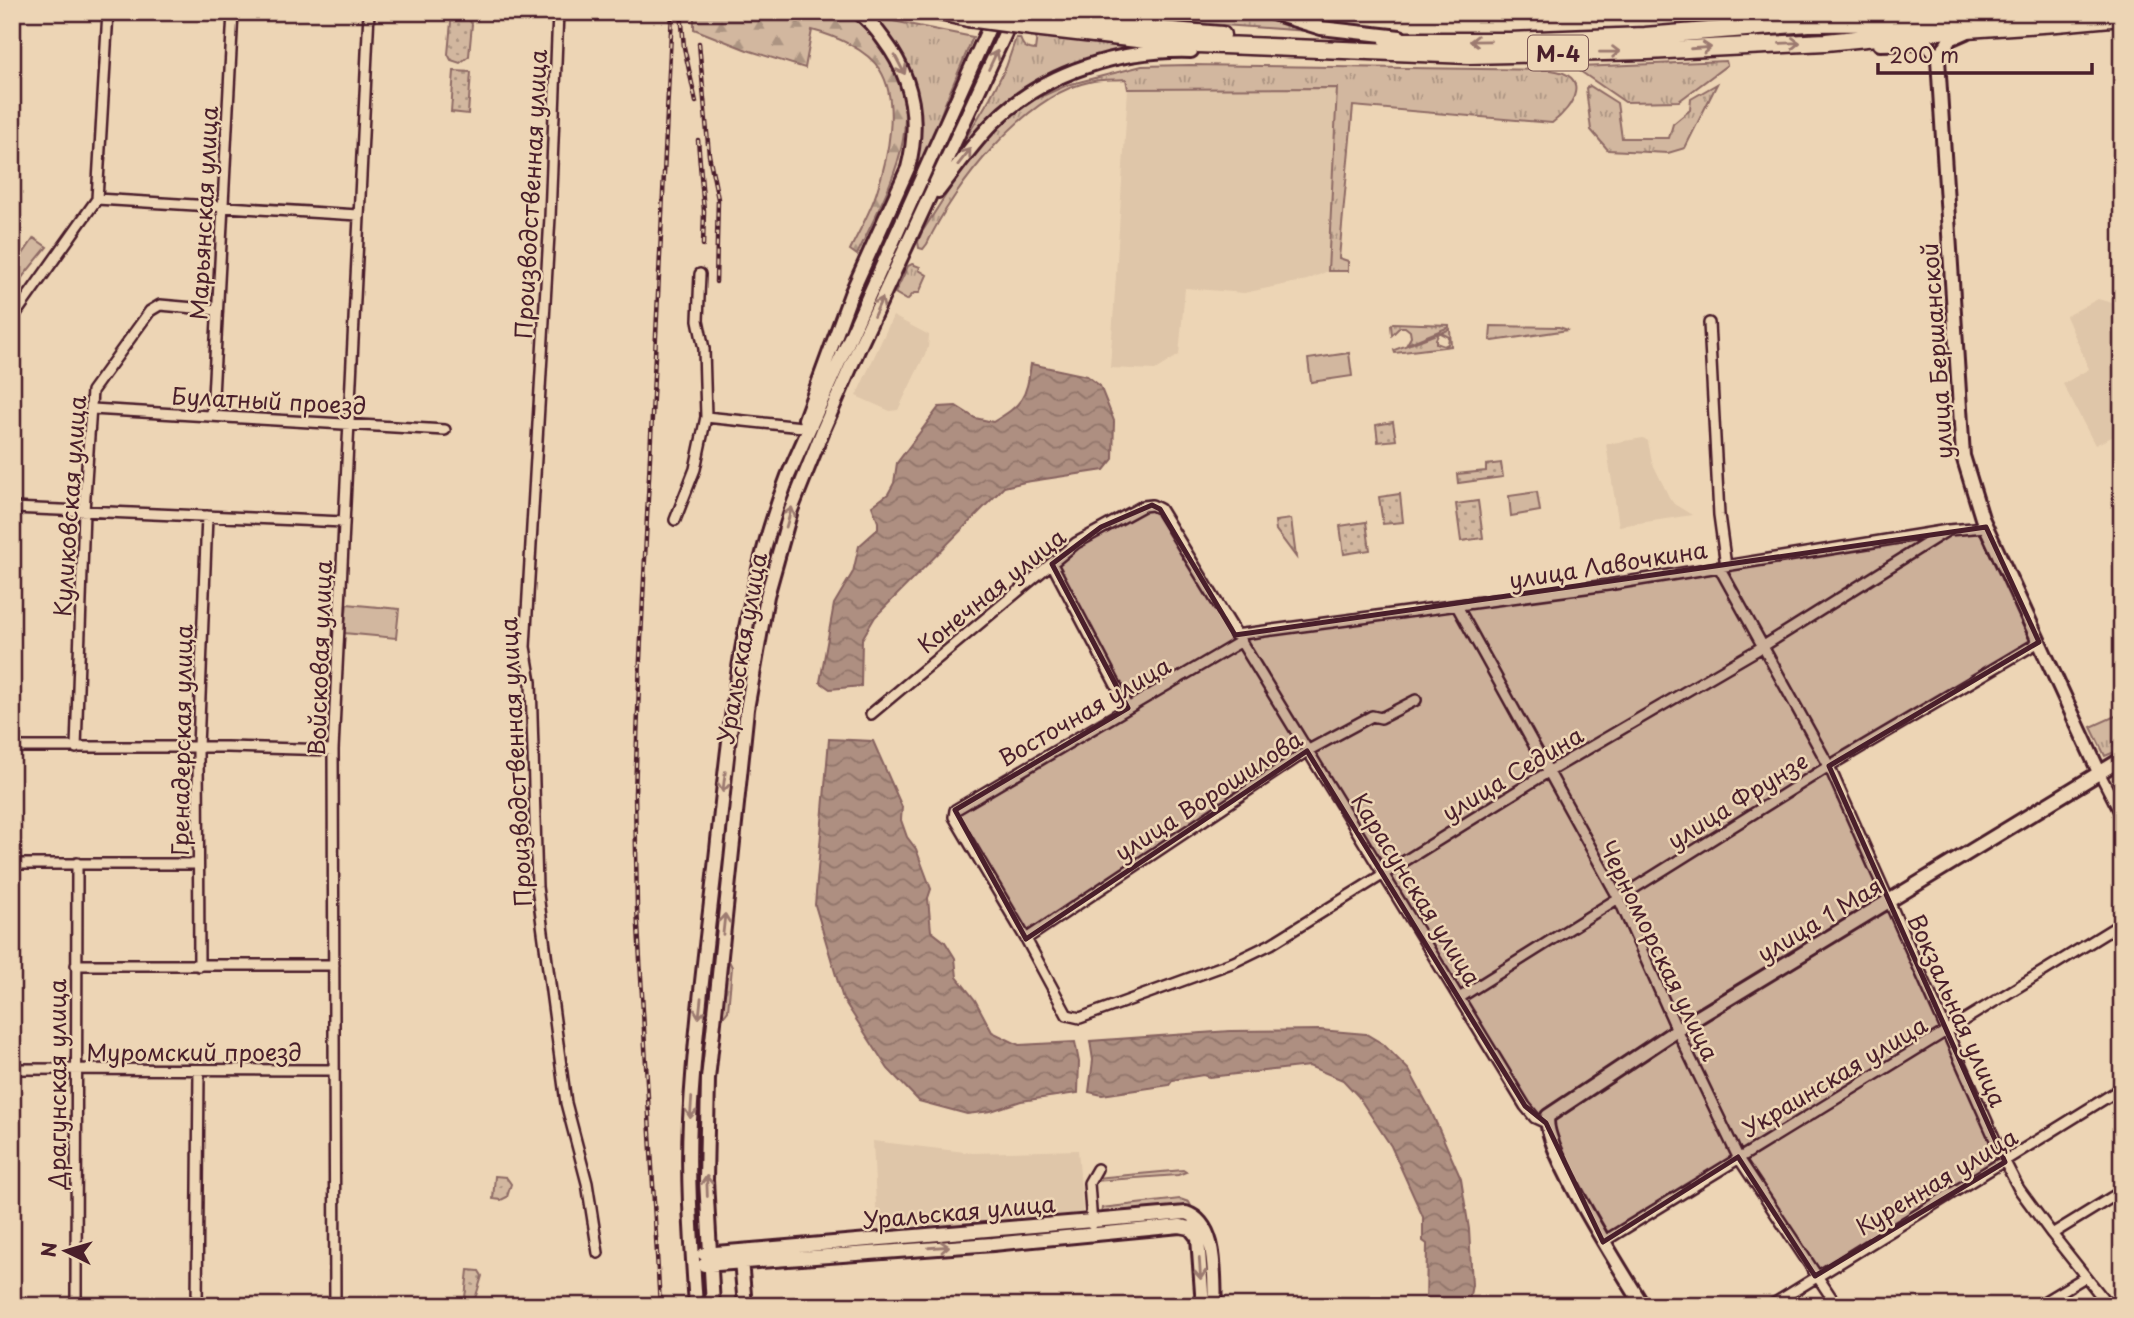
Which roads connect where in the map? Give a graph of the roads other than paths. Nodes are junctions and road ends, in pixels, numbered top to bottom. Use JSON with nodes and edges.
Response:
{"nodes":[{"id":1,"x":108,"y":12,"type":"edge"},
{"id":2,"x":233,"y":12,"type":"edge"},
{"id":3,"x":369,"y":12,"type":"edge"},
{"id":4,"x":558,"y":12,"type":"edge"},
{"id":5,"x":858,"y":12,"type":"edge"},
{"id":6,"x":940,"y":12,"type":"edge"},
{"id":7,"x":996,"y":12,"type":"edge"},
{"id":8,"x":1015,"y":12,"type":"edge"},
{"id":9,"x":1072,"y":12,"type":"edge"},
{"id":10,"x":1137,"y":12,"type":"edge"},
{"id":11,"x":1269,"y":12,"type":"edge"},
{"id":12,"x":1919,"y":12,"type":"edge"},
{"id":13,"x":1993,"y":12,"type":"edge"},
{"id":14,"x":1036,"y":16,"type":"edge"},
{"id":15,"x":2122,"y":17,"type":"edge"},
{"id":16,"x":1868,"y":23,"type":"junction"},
{"id":17,"x":1971,"y":29,"type":"junction"},
{"id":18,"x":1417,"y":42,"type":"junction"},
{"id":19,"x":1826,"y":42,"type":"junction"},
{"id":20,"x":1293,"y":49,"type":"junction"},
{"id":21,"x":1938,"y":59,"type":"junction"},
{"id":22,"x":97,"y":199,"type":"junction"},
{"id":23,"x":912,"y":203,"type":"junction"},
{"id":24,"x":224,"y":208,"type":"junction"},
{"id":25,"x":923,"y":211,"type":"junction"},
{"id":26,"x":358,"y":215,"type":"junction"},
{"id":27,"x":700,"y":274,"type":"dead end"},
{"id":28,"x":217,"y":310,"type":"junction"},
{"id":29,"x":12,"y":319,"type":"edge"},
{"id":30,"x":1709,"y":323,"type":"dead end"},
{"id":31,"x":92,"y":409,"type":"junction"},
{"id":32,"x":212,"y":416,"type":"junction"},
{"id":33,"x":706,"y":416,"type":"junction"},
{"id":34,"x":348,"y":422,"type":"junction"},
{"id":35,"x":802,"y":427,"type":"junction"},
{"id":36,"x":445,"y":430,"type":"dead end"},
{"id":37,"x":788,"y":476,"type":"junction"},
{"id":38,"x":1143,"y":506,"type":"joint"},
{"id":39,"x":12,"y":508,"type":"edge"},
{"id":40,"x":84,"y":511,"type":"junction"},
{"id":41,"x":207,"y":516,"type":"junction"},
{"id":42,"x":675,"y":520,"type":"dead end"},
{"id":43,"x":344,"y":522,"type":"junction"},
{"id":44,"x":1986,"y":527,"type":"junction"},
{"id":45,"x":1948,"y":530,"type":"junction"},
{"id":46,"x":1052,"y":564,"type":"junction"},
{"id":47,"x":1723,"y":566,"type":"junction"},
{"id":48,"x":1457,"y":606,"type":"junction"},
{"id":49,"x":1238,"y":638,"type":"junction"},
{"id":50,"x":2039,"y":642,"type":"junction"},
{"id":51,"x":1762,"y":647,"type":"junction"},
{"id":52,"x":1416,"y":700,"type":"dead end"},
{"id":53,"x":1128,"y":708,"type":"junction"},
{"id":54,"x":871,"y":714,"type":"dead end"},
{"id":55,"x":12,"y":747,"type":"edge"},
{"id":56,"x":198,"y":747,"type":"junction"},
{"id":57,"x":76,"y":748,"type":"junction"},
{"id":58,"x":332,"y":750,"type":"junction"},
{"id":59,"x":1307,"y":751,"type":"junction"},
{"id":60,"x":2122,"y":759,"type":"edge"},
{"id":61,"x":1829,"y":766,"type":"junction"},
{"id":62,"x":1548,"y":772,"type":"junction"},
{"id":63,"x":2099,"y":772,"type":"junction"},
{"id":64,"x":2122,"y":817,"type":"edge"},
{"id":65,"x":77,"y":863,"type":"junction"},
{"id":66,"x":12,"y":864,"type":"edge"},
{"id":67,"x":198,"y":864,"type":"junction"},
{"id":68,"x":1383,"y":874,"type":"junction"},
{"id":69,"x":1618,"y":897,"type":"junction"},
{"id":70,"x":1888,"y":901,"type":"junction"},
{"id":71,"x":2122,"y":923,"type":"edge"},
{"id":72,"x":1026,"y":939,"type":"junction"},
{"id":73,"x":76,"y":965,"type":"junction"},
{"id":74,"x":334,"y":965,"type":"junction"},
{"id":75,"x":199,"y":966,"type":"junction"},
{"id":76,"x":1459,"y":998,"type":"junction"},
{"id":77,"x":1677,"y":1030,"type":"junction"},
{"id":78,"x":1947,"y":1030,"type":"junction"},
{"id":79,"x":696,"y":1040,"type":"junction"},
{"id":80,"x":712,"y":1041,"type":"junction"},
{"id":81,"x":12,"y":1069,"type":"edge"},
{"id":82,"x":75,"y":1070,"type":"junction"},
{"id":83,"x":199,"y":1070,"type":"junction"},
{"id":84,"x":333,"y":1070,"type":"junction"},
{"id":85,"x":2122,"y":1088,"type":"edge"},
{"id":86,"x":1546,"y":1123,"type":"junction"},
{"id":87,"x":1738,"y":1157,"type":"junction"},
{"id":88,"x":2005,"y":1162,"type":"junction"},
{"id":89,"x":1097,"y":1169,"type":"dead end"},
{"id":90,"x":2122,"y":1191,"type":"edge"},
{"id":91,"x":1087,"y":1222,"type":"junction"},
{"id":92,"x":1200,"y":1231,"type":"junction"},
{"id":93,"x":2052,"y":1234,"type":"junction"},
{"id":94,"x":1099,"y":1235,"type":"junction"},
{"id":95,"x":1083,"y":1236,"type":"junction"},
{"id":96,"x":1603,"y":1242,"type":"junction"},
{"id":97,"x":598,"y":1253,"type":"dead end"},
{"id":98,"x":711,"y":1259,"type":"junction"},
{"id":99,"x":693,"y":1260,"type":"junction"},
{"id":100,"x":742,"y":1261,"type":"junction"},
{"id":101,"x":1815,"y":1276,"type":"junction"},
{"id":102,"x":2085,"y":1277,"type":"junction"},
{"id":103,"x":76,"y":1306,"type":"edge"},
{"id":104,"x":197,"y":1306,"type":"edge"},
{"id":105,"x":335,"y":1306,"type":"edge"},
{"id":106,"x":696,"y":1306,"type":"edge"},
{"id":107,"x":713,"y":1306,"type":"edge"},
{"id":108,"x":745,"y":1306,"type":"edge"},
{"id":109,"x":1203,"y":1306,"type":"edge"},
{"id":110,"x":1215,"y":1306,"type":"edge"},
{"id":111,"x":1643,"y":1306,"type":"edge"},
{"id":112,"x":1770,"y":1306,"type":"edge"},
{"id":113,"x":1837,"y":1306,"type":"edge"},
{"id":114,"x":2037,"y":1306,"type":"edge"},
{"id":115,"x":2109,"y":1306,"type":"edge"}],
"edges":[{"from":1,"to":22,"type":"street"},
{"from":2,"to":24,"type":"street","name":"Марьянская улица"},
{"from":3,"to":26,"type":"street","name":"Войсковая улица"},
{"from":4,"to":97,"type":"street","name":"Производственная улица"},
{"from":5,"to":35,"type":"main road","one_way":true},
{"from":6,"to":14,"type":"highway","number":"М-4","bridge":true},
{"from":7,"to":23,"type":"main road","name":"Уральская улица"},
{"from":25,"to":8,"type":"main road","name":"Уральская улица","one_way":true},
{"from":9,"to":10,"type":"main road"},
{"from":11,"to":18,"type":"main road"},
{"from":12,"to":16,"type":"street"},
{"from":13,"to":16,"type":"highway","number":"М-4"},
{"from":14,"to":18,"type":"highway","number":"М-4"},
{"from":14,"to":20,"type":"highway","number":"М-4"},
{"from":15,"to":17,"type":"highway","number":"М-4"},
{"from":16,"to":18,"type":"highway","number":"М-4","one_way":true},
{"from":17,"to":19,"type":"highway","number":"М-4"},
{"from":17,"to":21,"type":"main road"},
{"from":20,"to":19,"type":"highway","number":"М-4","one_way":true},
{"from":19,"to":21,"type":"main road"},
{"from":25,"to":20,"type":"main road","one_way":true},
{"from":21,"to":44,"type":"main road","name":"улица Бершанской"},
{"from":22,"to":24,"type":"street"},
{"from":22,"to":29,"type":"street"},
{"from":23,"to":25,"type":"main road"},
{"from":23,"to":37,"type":"main road","name":"Уральская улица"},
{"from":24,"to":26,"type":"street"},
{"from":24,"to":28,"type":"street","name":"Марьянская улица"},
{"from":80,"to":25,"type":"main road","name":"Уральская улица","one_way":true},
{"from":26,"to":34,"type":"street","name":"Войсковая улица"},
{"from":27,"to":33,"type":"street"},
{"from":28,"to":31,"type":"street","name":"Куликовская улица"},
{"from":28,"to":32,"type":"street","name":"Марьянская улица"},
{"from":30,"to":47,"type":"street"},
{"from":31,"to":32,"type":"street","name":"Булатный проезд"},
{"from":31,"to":40,"type":"street","name":"Куликовская улица"},
{"from":32,"to":34,"type":"street","name":"Булатный проезд"},
{"from":33,"to":35,"type":"street"},
{"from":33,"to":42,"type":"street"},
{"from":34,"to":36,"type":"street","name":"Булатный проезд"},
{"from":34,"to":43,"type":"street","name":"Войсковая улица"},
{"from":35,"to":37,"type":"main road"},
{"from":37,"to":79,"type":"main road","name":"Уральская улица","one_way":true},
{"from":38,"to":46,"type":"street","name":"Конечная улица"},
{"from":38,"to":49,"type":"street","name":"Карасунская улица"},
{"from":39,"to":40,"type":"street"},
{"from":40,"to":41,"type":"street"},
{"from":40,"to":57,"type":"street","name":"Куликовская улица"},
{"from":41,"to":43,"type":"street"},
{"from":41,"to":56,"type":"street","name":"Гренадерская улица"},
{"from":43,"to":58,"type":"street","name":"Войсковая улица"},
{"from":44,"to":45,"type":"street","name":"улица Лавочкина"},
{"from":44,"to":50,"type":"main road","name":"улица Бершанской"},
{"from":45,"to":47,"type":"street","name":"улица Лавочкина"},
{"from":45,"to":51,"type":"street","name":"улица Седина"},
{"from":46,"to":53,"type":"street"},
{"from":46,"to":54,"type":"street","name":"Конечная улица"},
{"from":47,"to":48,"type":"street","name":"улица Лавочкина"},
{"from":47,"to":51,"type":"street","name":"Вокзальная улица"},
{"from":48,"to":49,"type":"street","name":"улица Лавочкина"},
{"from":48,"to":62,"type":"street","name":"Черноморская улица"},
{"from":49,"to":53,"type":"street","name":"Восточная улица"},
{"from":49,"to":59,"type":"street","name":"Карасунская улица"},
{"from":50,"to":61,"type":"street","name":"улица Фрунзе"},
{"from":50,"to":63,"type":"main road","name":"улица Бершанской"},
{"from":51,"to":61,"type":"street","name":"Вокзальная улица"},
{"from":51,"to":62,"type":"street","name":"улица Седина"},
{"from":52,"to":59,"type":"street","name":"улица Ворошилова"},
{"from":53,"to":72,"type":"street","name":"Восточная улица"},
{"from":55,"to":57,"type":"street"},
{"from":56,"to":57,"type":"street"},
{"from":56,"to":58,"type":"street"},
{"from":56,"to":67,"type":"street","name":"Гренадерская улица"},
{"from":58,"to":74,"type":"street","name":"Войсковая улица"},
{"from":59,"to":68,"type":"street","name":"Карасунская улица"},
{"from":59,"to":72,"type":"street","name":"улица Ворошилова"},
{"from":60,"to":63,"type":"main road","name":"улица 1 Мая"},
{"from":61,"to":69,"type":"street","name":"улица Фрунзе"},
{"from":61,"to":70,"type":"street","name":"Вокзальная улица"},
{"from":62,"to":68,"type":"street","name":"улица Седина"},
{"from":62,"to":69,"type":"street","name":"Черноморская улица"},
{"from":63,"to":64,"type":"street","name":"улица Бершанской"},
{"from":63,"to":70,"type":"main road","name":"улица 1 Мая"},
{"from":65,"to":66,"type":"street"},
{"from":65,"to":67,"type":"street"},
{"from":65,"to":73,"type":"street","name":"Драгунская улица"},
{"from":67,"to":75,"type":"street","name":"Гренадерская улица"},
{"from":68,"to":72,"type":"street","name":"улица Седина"},
{"from":68,"to":76,"type":"street","name":"Карасунская улица"},
{"from":69,"to":76,"type":"street","name":"улица Фрунзе"},
{"from":69,"to":77,"type":"street","name":"Черноморская улица"},
{"from":70,"to":77,"type":"main road","name":"улица 1 Мая"},
{"from":70,"to":78,"type":"street","name":"Вокзальная улица"},
{"from":71,"to":78,"type":"street","name":"Украинская улица"},
{"from":73,"to":75,"type":"street"},
{"from":73,"to":82,"type":"street","name":"Драгунская улица"},
{"from":74,"to":75,"type":"street"},
{"from":74,"to":84,"type":"street","name":"Войсковая улица"},
{"from":76,"to":86,"type":"street","name":"Карасунская улица"},
{"from":77,"to":86,"type":"main road","name":"улица 1 Мая"},
{"from":77,"to":87,"type":"street","name":"Черноморская улица"},
{"from":78,"to":87,"type":"street","name":"Украинская улица"},
{"from":78,"to":88,"type":"street","name":"Вокзальная улица"},
{"from":79,"to":80,"type":"street"},
{"from":79,"to":99,"type":"main road","name":"Уральская улица","one_way":true},
{"from":98,"to":80,"type":"main road","name":"Уральская улица","one_way":true},
{"from":81,"to":82,"type":"street","name":"Муромский проезд"},
{"from":82,"to":83,"type":"street","name":"Муромский проезд"},
{"from":82,"to":103,"type":"street","name":"Драгунская улица"},
{"from":83,"to":84,"type":"street","name":"Муромский проезд"},
{"from":83,"to":104,"type":"street"},
{"from":84,"to":105,"type":"street","name":"Войсковая улица"},
{"from":85,"to":88,"type":"street","name":"Куренная улица"},
{"from":86,"to":96,"type":"main road","name":"Карасунская улица"},
{"from":87,"to":96,"type":"street","name":"Украинская улица"},
{"from":87,"to":101,"type":"street","name":"Черноморская улица"},
{"from":88,"to":93,"type":"street","name":"Вокзальная улица"},
{"from":88,"to":101,"type":"street","name":"Куренная улица"},
{"from":89,"to":91,"type":"street"},
{"from":90,"to":93,"type":"street"},
{"from":91,"to":92,"type":"main road","name":"Уральская улица"},
{"from":91,"to":94,"type":"street"},
{"from":91,"to":95,"type":"street"},
{"from":91,"to":100,"type":"main road","name":"Уральская улица"},
{"from":92,"to":94,"type":"main road","name":"Уральская улица"},
{"from":92,"to":109,"type":"main road","one_way":true},
{"from":92,"to":110,"type":"main road"},
{"from":93,"to":102,"type":"street","name":"Вокзальная улица"},
{"from":94,"to":95,"type":"main road","name":"Уральская улица"},
{"from":100,"to":95,"type":"main road","name":"Уральская улица","one_way":true},
{"from":96,"to":111,"type":"main road","name":"Карасунская улица"},
{"from":98,"to":99,"type":"main road","name":"Уральская улица"},
{"from":98,"to":100,"type":"main road","name":"Уральская улица"},
{"from":98,"to":100,"type":"main road","name":"Уральская улица"},
{"from":98,"to":107,"type":"main road","name":"Уральская улица"},
{"from":99,"to":106,"type":"main road","name":"Уральская улица"},
{"from":100,"to":108,"type":"main road"},
{"from":101,"to":112,"type":"street","name":"Куренная улица"},
{"from":101,"to":113,"type":"street","name":"Черноморская улица"},
{"from":102,"to":114,"type":"street"},
{"from":102,"to":115,"type":"street","name":"Вокзальная улица"}]}
